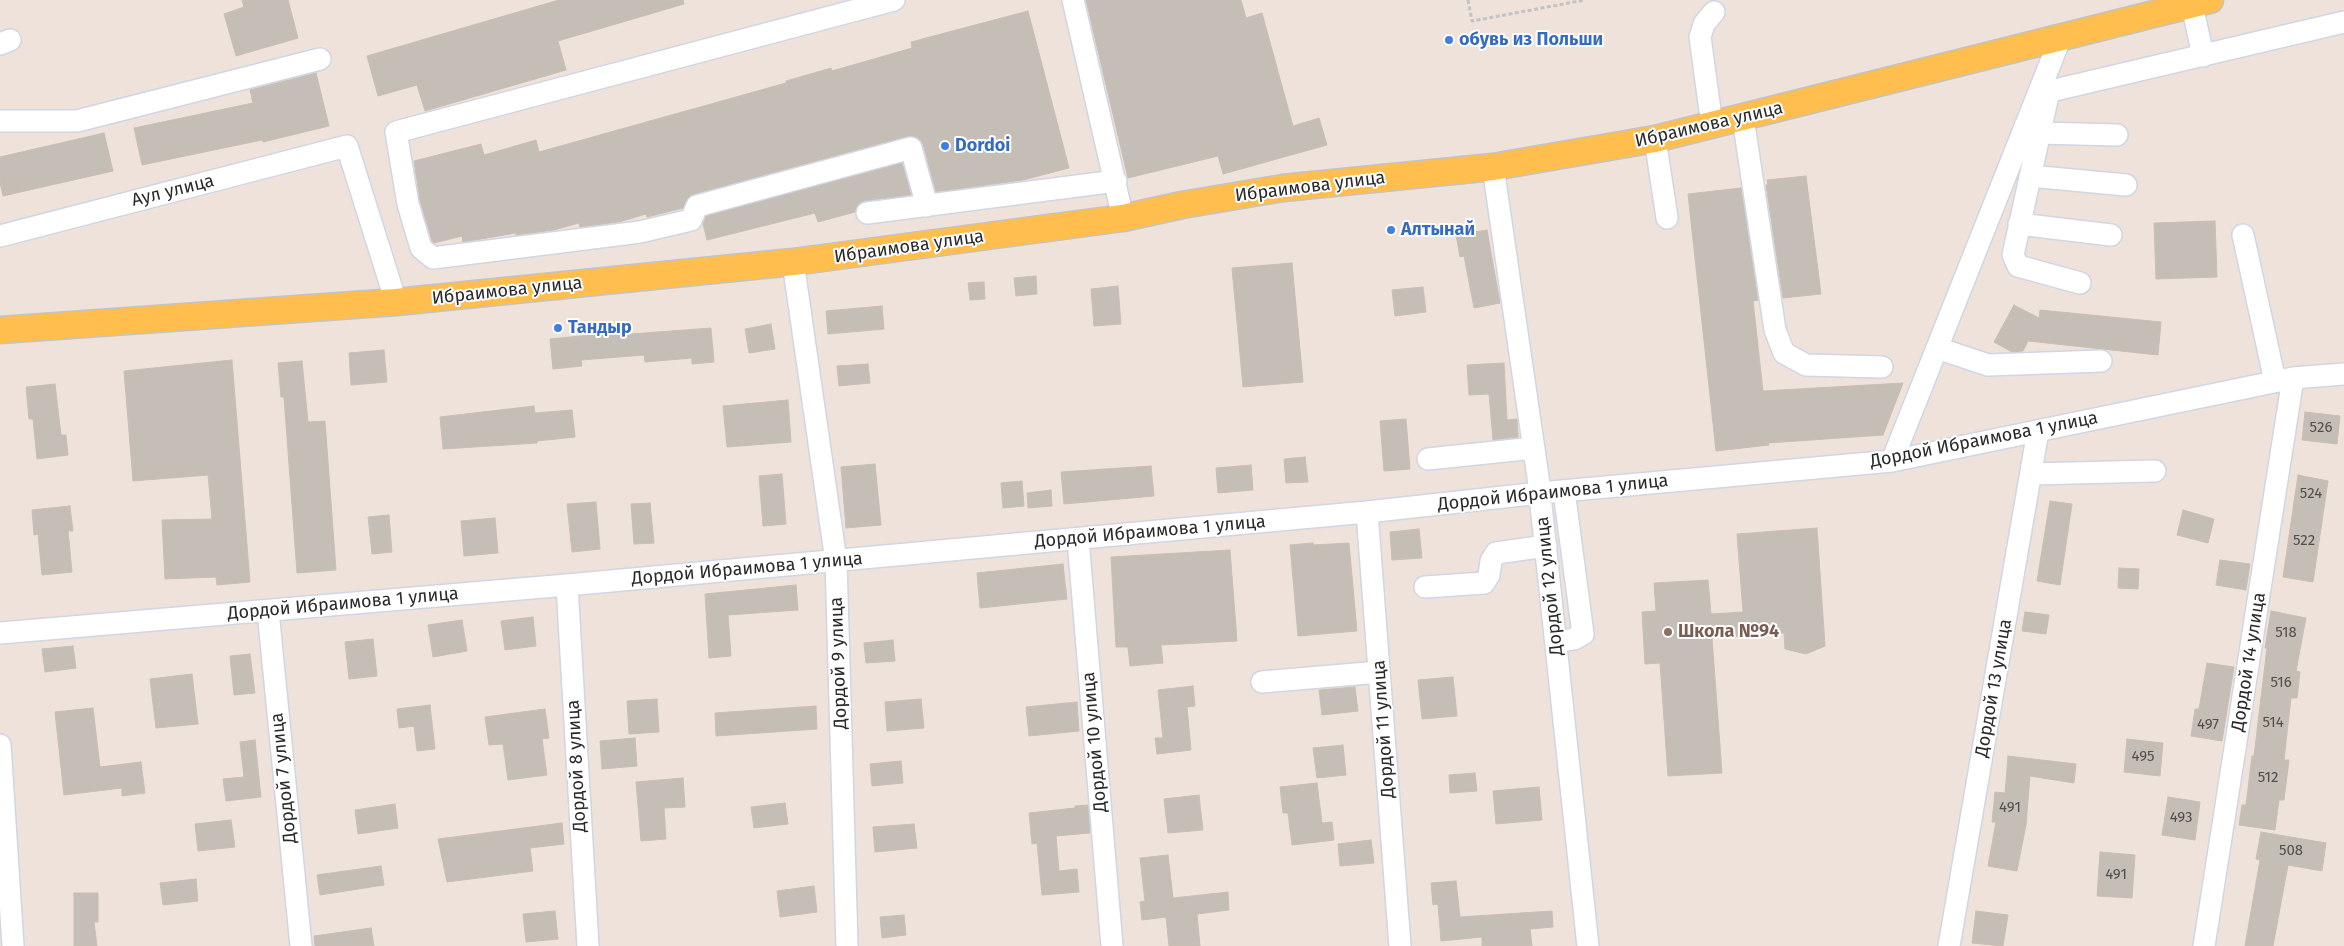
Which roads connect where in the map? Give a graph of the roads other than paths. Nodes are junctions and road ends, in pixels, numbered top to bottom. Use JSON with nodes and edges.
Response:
{"nodes":[{"id":1,"x":894,"y":0,"type":"edge"},
{"id":2,"x":1073,"y":0,"type":"edge"},
{"id":3,"x":2201,"y":2,"type":"edge"},
{"id":4,"x":1714,"y":12,"type":"dead end"},
{"id":5,"x":2344,"y":22,"type":"edge"},
{"id":6,"x":2060,"y":39,"type":"junction"},
{"id":7,"x":2203,"y":56,"type":"junction"},
{"id":8,"x":320,"y":59,"type":"dead end"},
{"id":9,"x":2044,"y":92,"type":"junction"},
{"id":10,"x":1743,"y":118,"type":"junction"},
{"id":11,"x":0,"y":121,"type":"edge"},
{"id":12,"x":1712,"y":125,"type":"junction"},
{"id":13,"x":2040,"y":133,"type":"junction"},
{"id":14,"x":2117,"y":135,"type":"dead end"},
{"id":15,"x":1655,"y":139,"type":"junction"},
{"id":16,"x":1493,"y":167,"type":"junction"},
{"id":17,"x":2030,"y":176,"type":"junction"},
{"id":18,"x":1116,"y":181,"type":"junction"},
{"id":19,"x":2126,"y":185,"type":"dead end"},
{"id":20,"x":927,"y":206,"type":"junction"},
{"id":21,"x":867,"y":213,"type":"dead end"},
{"id":22,"x":1123,"y":218,"type":"junction"},
{"id":23,"x":1666,"y":218,"type":"dead end"},
{"id":24,"x":2018,"y":224,"type":"junction"},
{"id":25,"x":2111,"y":235,"type":"dead end"},
{"id":26,"x":2243,"y":235,"type":"dead end"},
{"id":27,"x":0,"y":236,"type":"edge"},
{"id":28,"x":794,"y":262,"type":"junction"},
{"id":29,"x":2080,"y":283,"type":"dead end"},
{"id":30,"x":396,"y":302,"type":"junction"},
{"id":31,"x":0,"y":330,"type":"edge"},
{"id":32,"x":1937,"y":348,"type":"junction"},
{"id":33,"x":2101,"y":361,"type":"dead end"},
{"id":34,"x":1882,"y":367,"type":"dead end"},
{"id":35,"x":2344,"y":374,"type":"edge"},
{"id":36,"x":2284,"y":380,"type":"junction"},
{"id":37,"x":2038,"y":431,"type":"junction"},
{"id":38,"x":1534,"y":448,"type":"junction"},
{"id":39,"x":1428,"y":459,"type":"dead end"},
{"id":40,"x":1892,"y":461,"type":"junction"},
{"id":41,"x":2154,"y":470,"type":"dead end"},
{"id":42,"x":2031,"y":474,"type":"junction"},
{"id":43,"x":1564,"y":491,"type":"junction"},
{"id":44,"x":1540,"y":494,"type":"junction"},
{"id":45,"x":1367,"y":512,"type":"junction"},
{"id":46,"x":1078,"y":539,"type":"junction"},
{"id":47,"x":1546,"y":546,"type":"junction"},
{"id":48,"x":836,"y":561,"type":"junction"},
{"id":49,"x":567,"y":586,"type":"junction"},
{"id":50,"x":1425,"y":587,"type":"dead end"},
{"id":51,"x":268,"y":611,"type":"junction"},
{"id":52,"x":0,"y":633,"type":"edge"},
{"id":53,"x":1556,"y":642,"type":"junction"},
{"id":54,"x":1379,"y":672,"type":"junction"},
{"id":55,"x":1262,"y":682,"type":"dead end"},
{"id":56,"x":0,"y":745,"type":"edge"},
{"id":57,"x":13,"y":946,"type":"edge"},
{"id":58,"x":301,"y":946,"type":"edge"},
{"id":59,"x":588,"y":946,"type":"edge"},
{"id":60,"x":846,"y":946,"type":"edge"},
{"id":61,"x":1112,"y":946,"type":"edge"},
{"id":62,"x":1400,"y":946,"type":"edge"},
{"id":63,"x":1588,"y":946,"type":"edge"},
{"id":64,"x":1949,"y":946,"type":"edge"},
{"id":65,"x":2204,"y":946,"type":"edge"}],
"edges":[{"from":1,"to":20,"type":"street"},
{"from":2,"to":18,"type":"street"},
{"from":3,"to":6,"type":"main road","name":"Ибраимова улица"},
{"from":3,"to":7,"type":"street"},
{"from":4,"to":12,"type":"street"},
{"from":5,"to":7,"type":"street"},
{"from":6,"to":9,"type":"street"},
{"from":6,"to":10,"type":"main road","name":"Ибраимова улица"},
{"from":7,"to":9,"type":"street"},
{"from":8,"to":11,"type":"street"},
{"from":9,"to":13,"type":"street"},
{"from":9,"to":32,"type":"street"},
{"from":10,"to":12,"type":"main road","name":"Ибраимова улица"},
{"from":10,"to":34,"type":"street"},
{"from":12,"to":15,"type":"main road","name":"Ибраимова улица"},
{"from":13,"to":14,"type":"street"},
{"from":13,"to":17,"type":"street"},
{"from":15,"to":16,"type":"main road","name":"Ибраимова улица"},
{"from":15,"to":23,"type":"street"},
{"from":16,"to":22,"type":"main road","name":"Ибраимова улица"},
{"from":16,"to":38,"type":"street","name":"Дордой 12 улица"},
{"from":17,"to":19,"type":"street"},
{"from":17,"to":24,"type":"street"},
{"from":18,"to":20,"type":"street"},
{"from":18,"to":22,"type":"street"},
{"from":20,"to":21,"type":"street"},
{"from":22,"to":28,"type":"main road","name":"Ибраимова улица"},
{"from":24,"to":25,"type":"street"},
{"from":24,"to":29,"type":"street"},
{"from":26,"to":36,"type":"street"},
{"from":27,"to":30,"type":"street","name":"Аул улица"},
{"from":28,"to":30,"type":"main road","name":"Ибраимова улица"},
{"from":28,"to":48,"type":"street","name":"Дордой 9 улица"},
{"from":30,"to":31,"type":"main road","name":"Ибраимова улица"},
{"from":32,"to":33,"type":"street"},
{"from":32,"to":40,"type":"street"},
{"from":35,"to":36,"type":"street","name":"Дордой Ибраимова 1 улица"},
{"from":36,"to":37,"type":"street","name":"Дордой Ибраимова 1 улица"},
{"from":36,"to":65,"type":"street","name":"Дордой 14 улица"},
{"from":37,"to":40,"type":"street","name":"Дордой Ибраимова 1 улица"},
{"from":37,"to":42,"type":"street","name":"Дордой 13 улица"},
{"from":38,"to":39,"type":"street"},
{"from":38,"to":44,"type":"street","name":"Дордой 12 улица"},
{"from":40,"to":43,"type":"street","name":"Дордой Ибраимова 1 улица"},
{"from":41,"to":42,"type":"street"},
{"from":42,"to":64,"type":"street","name":"Дордой 13 улица"},
{"from":43,"to":44,"type":"street","name":"Дордой Ибраимова 1 улица"},
{"from":43,"to":53,"type":"street"},
{"from":44,"to":45,"type":"street","name":"Дордой Ибраимова 1 улица"},
{"from":44,"to":47,"type":"street","name":"Дордой 12 улица"},
{"from":45,"to":46,"type":"street","name":"Дордой Ибраимова 1 улица"},
{"from":45,"to":54,"type":"street","name":"Дордой 11 улица"},
{"from":46,"to":48,"type":"street","name":"Дордой Ибраимова 1 улица"},
{"from":46,"to":61,"type":"street","name":"Дордой 10 улица"},
{"from":47,"to":50,"type":"street"},
{"from":47,"to":53,"type":"street","name":"Дордой 12 улица"},
{"from":48,"to":49,"type":"street","name":"Дордой Ибраимова 1 улица"},
{"from":48,"to":60,"type":"street","name":"Дордой 9 улица"},
{"from":49,"to":51,"type":"street","name":"Дордой Ибраимова 1 улица"},
{"from":49,"to":59,"type":"street","name":"Дордой 8 улица"},
{"from":51,"to":52,"type":"street","name":"Дордой Ибраимова 1 улица"},
{"from":51,"to":58,"type":"street","name":"Дордой 7 улица"},
{"from":53,"to":63,"type":"street","name":"Дордой 12 улица"},
{"from":54,"to":55,"type":"street"},
{"from":54,"to":62,"type":"street","name":"Дордой 11 улица"},
{"from":56,"to":57,"type":"street"}]}
